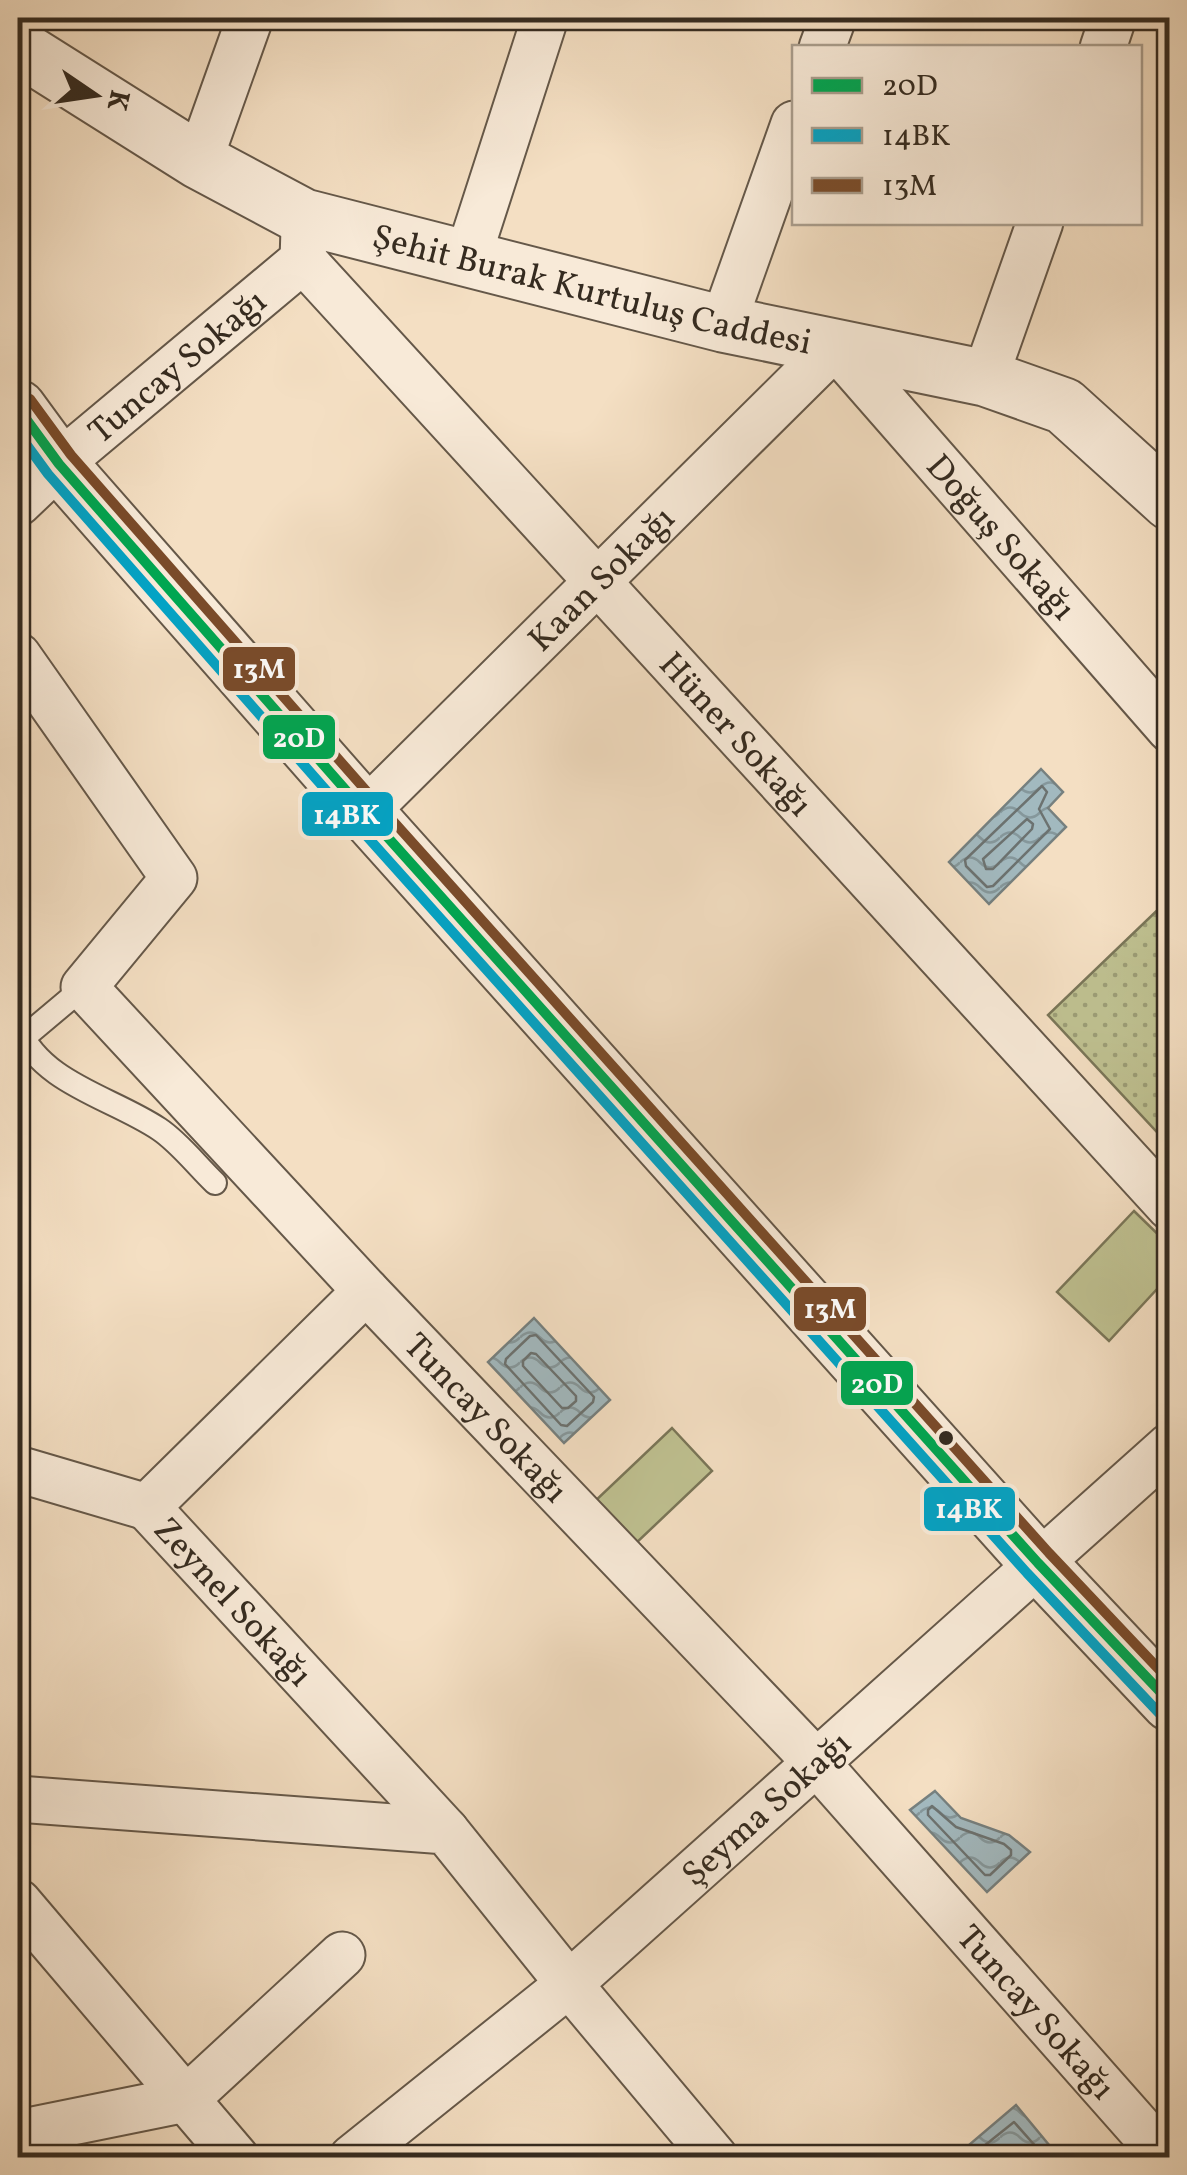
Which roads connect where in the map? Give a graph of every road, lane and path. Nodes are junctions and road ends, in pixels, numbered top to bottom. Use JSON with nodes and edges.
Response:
{"nodes":[{"id":1,"x":250,"y":18,"type":"edge"},
{"id":2,"x":545,"y":18,"type":"edge"},
{"id":3,"x":833,"y":18,"type":"edge"},
{"id":4,"x":1114,"y":18,"type":"edge"},
{"id":5,"x":823,"y":45,"type":"edge"},
{"id":6,"x":1104,"y":45,"type":"edge"},
{"id":7,"x":18,"y":48,"type":"edge"},
{"id":8,"x":792,"y":130,"type":"edge"},
{"id":9,"x":198,"y":161,"type":"junction"},
{"id":10,"x":1039,"y":225,"type":"edge"},
{"id":11,"x":304,"y":238,"type":"junction"},
{"id":12,"x":467,"y":260,"type":"junction"},
{"id":13,"x":723,"y":324,"type":"junction"},
{"id":14,"x":835,"y":346,"type":"junction"},
{"id":15,"x":985,"y":378,"type":"junction"},
{"id":16,"x":18,"y":408,"type":"edge"},
{"id":17,"x":59,"y":464,"type":"junction"},
{"id":18,"x":1170,"y":502,"type":"edge"},
{"id":19,"x":18,"y":503,"type":"edge"},
{"id":20,"x":598,"y":582,"type":"junction"},
{"id":21,"x":18,"y":656,"type":"edge"},
{"id":22,"x":1170,"y":729,"type":"edge"},
{"id":23,"x":365,"y":812,"type":"junction"},
{"id":24,"x":84,"y":987,"type":"junction"},
{"id":25,"x":20,"y":1033,"type":"edge"},
{"id":26,"x":215,"y":1184,"type":"dead end"},
{"id":27,"x":1170,"y":1207,"type":"edge"},
{"id":28,"x":366,"y":1291,"type":"junction"},
{"id":29,"x":1170,"y":1446,"type":"edge"},
{"id":30,"x":18,"y":1470,"type":"edge"},
{"id":31,"x":147,"y":1508,"type":"junction"},
{"id":32,"x":1038,"y":1563,"type":"junction"},
{"id":33,"x":1170,"y":1703,"type":"edge"},
{"id":34,"x":814,"y":1762,"type":"junction"},
{"id":35,"x":18,"y":1799,"type":"edge"},
{"id":36,"x":446,"y":1831,"type":"junction"},
{"id":37,"x":18,"y":1902,"type":"edge"},
{"id":38,"x":342,"y":1955,"type":"dead end"},
{"id":39,"x":569,"y":1984,"type":"junction"},
{"id":40,"x":186,"y":2100,"type":"junction"},
{"id":41,"x":18,"y":2133,"type":"edge"},
{"id":42,"x":236,"y":2158,"type":"edge"},
{"id":43,"x":352,"y":2158,"type":"edge"},
{"id":44,"x":715,"y":2158,"type":"edge"},
{"id":45,"x":1166,"y":2158,"type":"edge"}],
"edges":[{"from":1,"to":9,"type":"street"},
{"from":2,"to":12,"type":"street"},
{"from":3,"to":5,"type":"street"},
{"from":4,"to":6,"type":"street"},
{"from":7,"to":9,"type":"street","name":"Şehit Burak Kurtuluş Caddesi"},
{"from":8,"to":13,"type":"street"},
{"from":9,"to":11,"type":"street","name":"Şehit Burak Kurtuluş Caddesi"},
{"from":10,"to":15,"type":"street"},
{"from":11,"to":12,"type":"street","name":"Şehit Burak Kurtuluş Caddesi"},
{"from":11,"to":17,"type":"street","name":"Tuncay Sokağı"},
{"from":11,"to":20,"type":"street","name":"Hüner Sokağı"},
{"from":12,"to":13,"type":"street","name":"Şehit Burak Kurtuluş Caddesi"},
{"from":13,"to":14,"type":"street","name":"Şehit Burak Kurtuluş Caddesi"},
{"from":14,"to":15,"type":"street","name":"Şehit Burak Kurtuluş Caddesi"},
{"from":14,"to":20,"type":"street","name":"Kaan Sokağı"},
{"from":14,"to":22,"type":"street","name":"Doğuş Sokağı"},
{"from":15,"to":18,"type":"street","name":"Şehit Burak Kurtuluş Caddesi"},
{"from":16,"to":17,"type":"street"},
{"from":17,"to":19,"type":"street","name":"Tuncay Sokağı"},
{"from":17,"to":23,"type":"street"},
{"from":20,"to":23,"type":"street","name":"Kaan Sokağı"},
{"from":20,"to":27,"type":"street","name":"Hüner Sokağı"},
{"from":21,"to":24,"type":"street"},
{"from":23,"to":32,"type":"street"},
{"from":24,"to":25,"type":"lane"},
{"from":24,"to":28,"type":"street","name":"Tuncay Sokağı"},
{"from":25,"to":26,"type":"lane"},
{"from":28,"to":31,"type":"street","name":"Zeynel Sokağı"},
{"from":28,"to":34,"type":"street","name":"Tuncay Sokağı"},
{"from":29,"to":32,"type":"street","name":"Şeyma Sokağı"},
{"from":30,"to":31,"type":"street"},
{"from":31,"to":36,"type":"street","name":"Zeynel Sokağı"},
{"from":32,"to":33,"type":"street"},
{"from":32,"to":34,"type":"street","name":"Şeyma Sokağı"},
{"from":34,"to":39,"type":"street","name":"Şeyma Sokağı"},
{"from":34,"to":45,"type":"street","name":"Tuncay Sokağı"},
{"from":35,"to":36,"type":"street"},
{"from":36,"to":39,"type":"street","name":"Zeynel Sokağı"},
{"from":37,"to":40,"type":"street"},
{"from":38,"to":40,"type":"street"},
{"from":39,"to":43,"type":"street","name":"Şeyma Sokağı"},
{"from":39,"to":44,"type":"street"},
{"from":40,"to":41,"type":"street"},
{"from":40,"to":42,"type":"street"}]}
